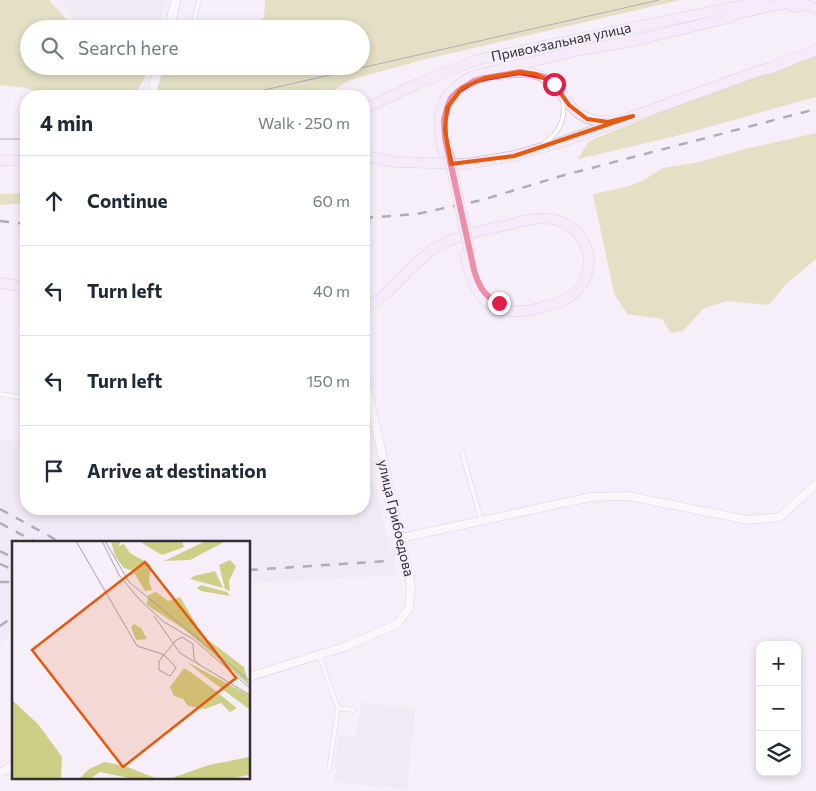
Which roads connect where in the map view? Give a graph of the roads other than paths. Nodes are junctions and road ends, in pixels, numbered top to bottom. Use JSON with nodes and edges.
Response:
{"nodes":[{"id":1,"x":176,"y":0,"type":"edge"},
{"id":2,"x":199,"y":0,"type":"edge"},
{"id":3,"x":767,"y":0,"type":"edge"},
{"id":4,"x":801,"y":0,"type":"edge"},
{"id":5,"x":816,"y":9,"type":"edge"},
{"id":6,"x":728,"y":18,"type":"junction"},
{"id":7,"x":171,"y":20,"type":"edge"},
{"id":8,"x":194,"y":20,"type":"edge"},
{"id":9,"x":816,"y":45,"type":"edge"},
{"id":10,"x":816,"y":50,"type":"edge"},
{"id":11,"x":761,"y":70,"type":"junction"},
{"id":12,"x":157,"y":75,"type":"edge"},
{"id":13,"x":153,"y":90,"type":"edge"},
{"id":14,"x":562,"y":95,"type":"junction"},
{"id":15,"x":370,"y":105,"type":"edge"},
{"id":16,"x":633,"y":116,"type":"junction"},
{"id":17,"x":532,"y":151,"type":"junction"},
{"id":18,"x":446,"y":152,"type":"junction"},
{"id":19,"x":370,"y":157,"type":"edge"},
{"id":20,"x":0,"y":160,"type":"edge"},
{"id":21,"x":20,"y":162,"type":"edge"},
{"id":22,"x":468,"y":253,"type":"junction"},
{"id":23,"x":0,"y":283,"type":"edge"},
{"id":24,"x":20,"y":286,"type":"edge"},
{"id":25,"x":370,"y":305,"type":"edge"},
{"id":26,"x":370,"y":311,"type":"edge"},
{"id":27,"x":0,"y":394,"type":"edge"},
{"id":28,"x":20,"y":397,"type":"edge"},
{"id":29,"x":370,"y":400,"type":"edge"},
{"id":30,"x":462,"y":452,"type":"dead end"},
{"id":31,"x":816,"y":484,"type":"edge"},
{"id":32,"x":481,"y":520,"type":"junction"},
{"id":33,"x":401,"y":538,"type":"junction"},
{"id":34,"x":320,"y":655,"type":"junction"},
{"id":35,"x":250,"y":677,"type":"edge"},
{"id":36,"x":338,"y":708,"type":"junction"},
{"id":37,"x":354,"y":710,"type":"dead end"},
{"id":38,"x":12,"y":766,"type":"edge"},
{"id":39,"x":329,"y":769,"type":"dead end"},
{"id":40,"x":0,"y":773,"type":"edge"}],
"edges":[{"from":1,"to":7,"type":"street"},
{"from":2,"to":8,"type":"lane"},
{"from":3,"to":15,"type":"main road","name":"Привокзальная улица"},
{"from":4,"to":6,"type":"main road"},
{"from":5,"to":6,"type":"main road"},
{"from":6,"to":18,"type":"main road"},
{"from":9,"to":11,"type":"main road"},
{"from":10,"to":11,"type":"main road"},
{"from":11,"to":16,"type":"main road"},
{"from":12,"to":13,"type":"street"},
{"from":14,"to":16,"type":"main road"},
{"from":14,"to":17,"type":"lane"},
{"from":14,"to":18,"type":"main road"},
{"from":16,"to":17,"type":"main road"},
{"from":17,"to":19,"type":"main road"},
{"from":18,"to":22,"type":"main road"},
{"from":20,"to":21,"type":"main road"},
{"from":22,"to":25,"type":"main road"},
{"from":22,"to":26,"type":"main road"},
{"from":23,"to":24,"type":"main road"},
{"from":27,"to":28,"type":"lane"},
{"from":29,"to":33,"type":"street","name":"улица Грибоедова"},
{"from":30,"to":32,"type":"lane"},
{"from":31,"to":32,"type":"street"},
{"from":32,"to":33,"type":"street"},
{"from":33,"to":34,"type":"street","name":"улица Грибоедова"},
{"from":34,"to":35,"type":"street","name":"улица Грибоедова"},
{"from":34,"to":36,"type":"lane"},
{"from":36,"to":37,"type":"lane"},
{"from":36,"to":39,"type":"lane"},
{"from":38,"to":40,"type":"street"}]}
